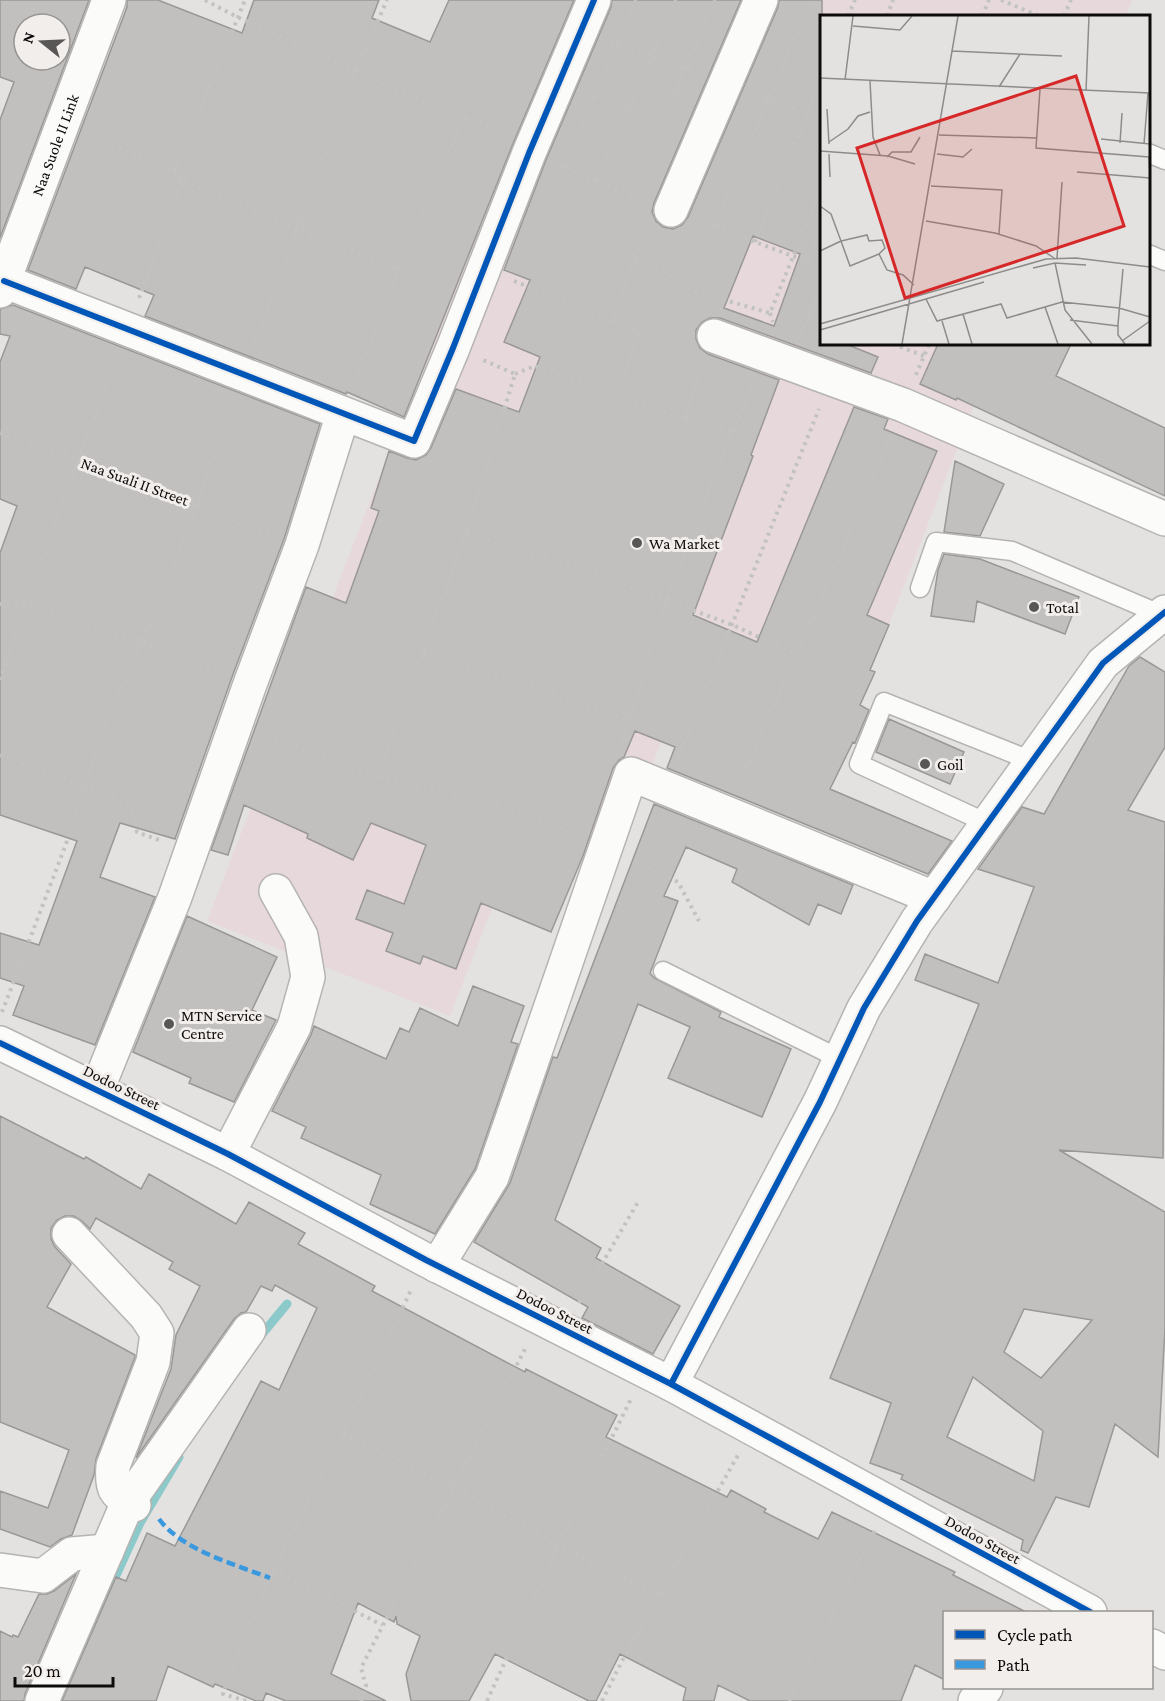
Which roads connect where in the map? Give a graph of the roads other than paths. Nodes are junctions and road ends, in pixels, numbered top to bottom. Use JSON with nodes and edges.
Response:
{"nodes":[{"id":1,"x":109,"y":0,"type":"edge"},
{"id":2,"x":594,"y":0,"type":"edge"},
{"id":3,"x":761,"y":0,"type":"edge"},
{"id":4,"x":1150,"y":153,"type":"edge"},
{"id":5,"x":1165,"y":160,"type":"edge"},
{"id":6,"x":659,"y":216,"type":"road end"},
{"id":7,"x":1150,"y":254,"type":"edge"},
{"id":8,"x":1165,"y":261,"type":"edge"},
{"id":9,"x":2,"y":286,"type":"edge"},
{"id":10,"x":714,"y":336,"type":"dead end"},
{"id":11,"x":344,"y":414,"type":"junction"},
{"id":12,"x":1165,"y":519,"type":"edge"},
{"id":13,"x":920,"y":588,"type":"dead end"},
{"id":14,"x":1163,"y":614,"type":"edge"},
{"id":15,"x":1032,"y":761,"type":"junction"},
{"id":16,"x":987,"y":823,"type":"junction"},
{"id":17,"x":276,"y":891,"type":"dead end"},
{"id":18,"x":934,"y":898,"type":"junction"},
{"id":19,"x":663,"y":971,"type":"dead end"},
{"id":20,"x":0,"y":1043,"type":"edge"},
{"id":21,"x":840,"y":1059,"type":"junction"},
{"id":22,"x":97,"y":1090,"type":"junction"},
{"id":23,"x":228,"y":1154,"type":"junction"},
{"id":24,"x":69,"y":1234,"type":"dead end"},
{"id":25,"x":431,"y":1263,"type":"junction"},
{"id":26,"x":249,"y":1330,"type":"dead end"},
{"id":27,"x":658,"y":1378,"type":"junction"},
{"id":28,"x":131,"y":1503,"type":"junction"},
{"id":29,"x":107,"y":1551,"type":"junction"},
{"id":30,"x":0,"y":1570,"type":"edge"},
{"id":31,"x":1088,"y":1611,"type":"edge"},
{"id":32,"x":985,"y":1689,"type":"edge"},
{"id":33,"x":42,"y":1701,"type":"edge"},
{"id":34,"x":975,"y":1701,"type":"edge"}],
"edges":[{"from":1,"to":9,"type":"street","name":"Naa Suole II Link"},
{"from":2,"to":11,"type":"street"},
{"from":3,"to":6,"type":"street"},
{"from":4,"to":5,"type":"lane"},
{"from":7,"to":8,"type":"lane"},
{"from":9,"to":11,"type":"street"},
{"from":10,"to":12,"type":"street"},
{"from":11,"to":22,"type":"street"},
{"from":13,"to":14,"type":"lane"},
{"from":14,"to":15,"type":"street"},
{"from":15,"to":16,"type":"street"},
{"from":15,"to":16,"type":"lane"},
{"from":16,"to":18,"type":"street"},
{"from":17,"to":23,"type":"street"},
{"from":18,"to":21,"type":"street"},
{"from":18,"to":25,"type":"street"},
{"from":19,"to":21,"type":"lane"},
{"from":20,"to":22,"type":"street","name":"Dodoo Street"},
{"from":21,"to":27,"type":"street"},
{"from":22,"to":23,"type":"street","name":"Dodoo Street"},
{"from":23,"to":25,"type":"street","name":"Dodoo Street"},
{"from":24,"to":28,"type":"street"},
{"from":25,"to":27,"type":"street","name":"Dodoo Street"},
{"from":26,"to":28,"type":"street"},
{"from":27,"to":31,"type":"street","name":"Dodoo Street"},
{"from":28,"to":29,"type":"street"},
{"from":29,"to":30,"type":"street"},
{"from":29,"to":33,"type":"street"},
{"from":32,"to":34,"type":"street"}]}
